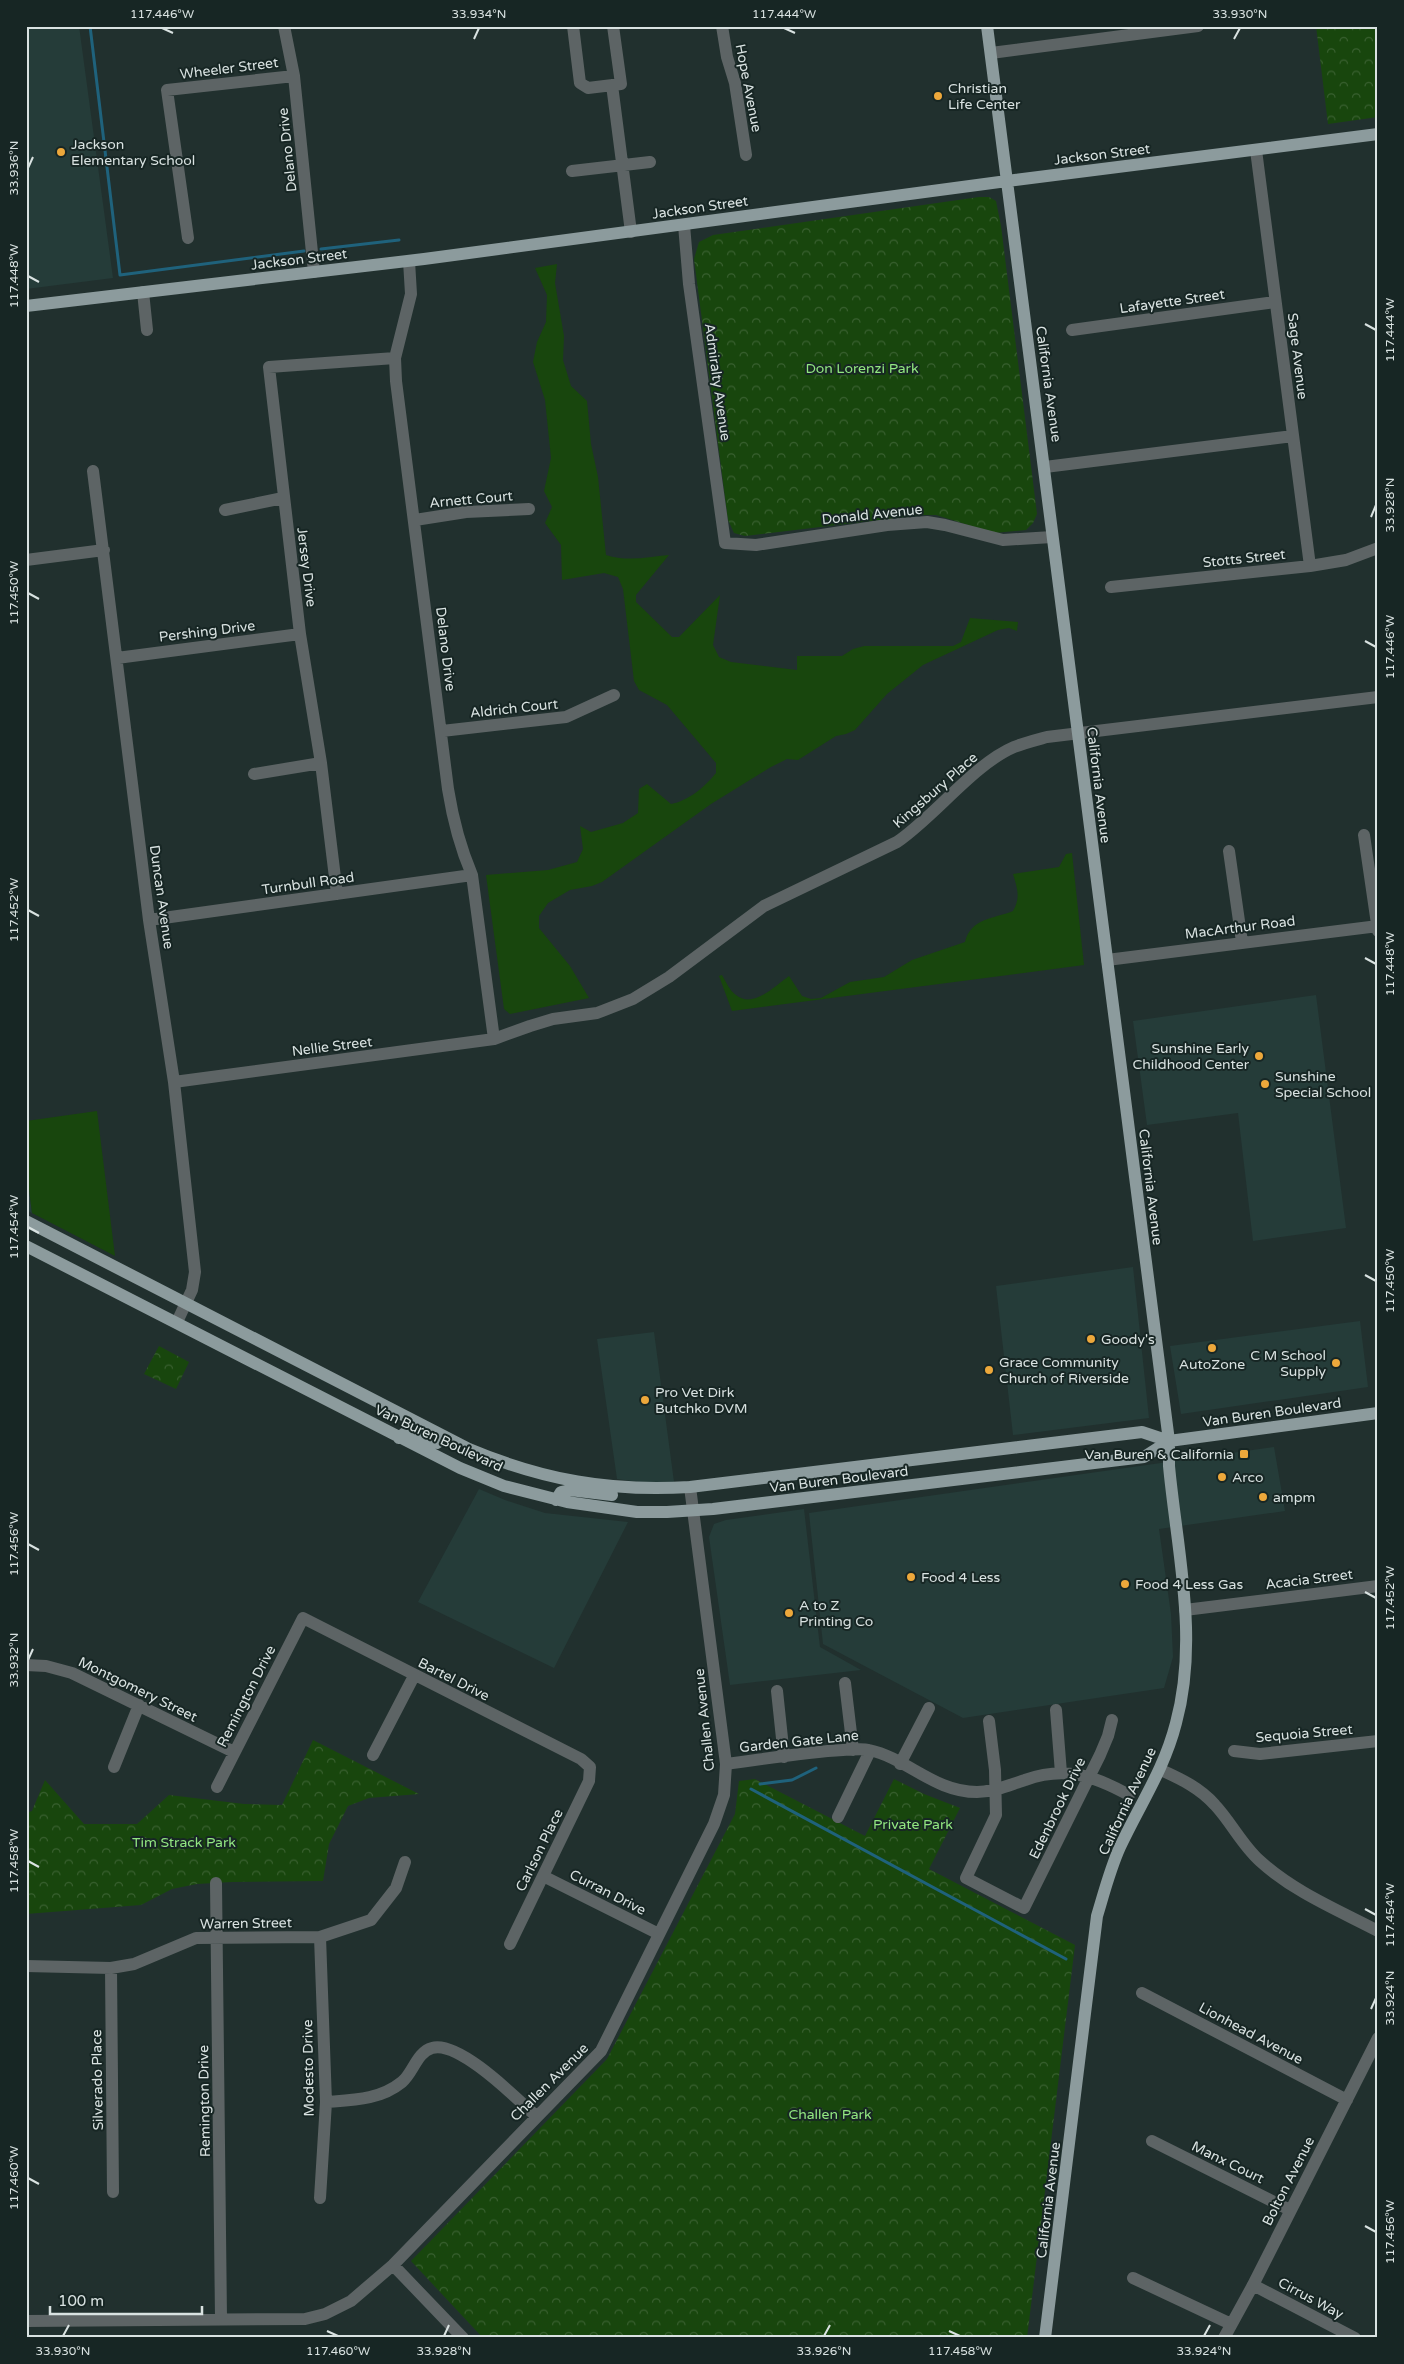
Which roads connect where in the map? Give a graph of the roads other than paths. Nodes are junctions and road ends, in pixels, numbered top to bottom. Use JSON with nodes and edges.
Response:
{"nodes":[{"id":1,"x":284,"y":26,"type":"edge"},
{"id":2,"x":573,"y":26,"type":"edge"},
{"id":3,"x":613,"y":26,"type":"edge"},
{"id":4,"x":722,"y":26,"type":"edge"},
{"id":5,"x":987,"y":26,"type":"edge"},
{"id":6,"x":1198,"y":26,"type":"edge"},
{"id":7,"x":991,"y":53,"type":"junction"},
{"id":8,"x":294,"y":76,"type":"junction"},
{"id":9,"x":612,"y":85,"type":"junction"},
{"id":10,"x":1378,"y":134,"type":"edge"},
{"id":11,"x":1256,"y":150,"type":"junction"},
{"id":12,"x":746,"y":155,"type":"dead end"},
{"id":13,"x":650,"y":162,"type":"dead end"},
{"id":14,"x":622,"y":165,"type":"junction"},
{"id":15,"x":572,"y":171,"type":"dead end"},
{"id":16,"x":1007,"y":181,"type":"junction"},
{"id":17,"x":684,"y":225,"type":"junction"},
{"id":18,"x":631,"y":232,"type":"junction"},
{"id":19,"x":188,"y":238,"type":"dead end"},
{"id":20,"x":409,"y":261,"type":"junction"},
{"id":21,"x":314,"y":272,"type":"junction"},
{"id":22,"x":143,"y":292,"type":"junction"},
{"id":23,"x":1276,"y":302,"type":"junction"},
{"id":24,"x":26,"y":306,"type":"edge"},
{"id":25,"x":147,"y":330,"type":"dead end"},
{"id":26,"x":1072,"y":330,"type":"dead end"},
{"id":27,"x":395,"y":358,"type":"junction"},
{"id":28,"x":1293,"y":436,"type":"junction"},
{"id":29,"x":1045,"y":467,"type":"junction"},
{"id":30,"x":93,"y":471,"type":"dead end"},
{"id":31,"x":283,"y":498,"type":"junction"},
{"id":32,"x":529,"y":509,"type":"dead end"},
{"id":33,"x":225,"y":510,"type":"dead end"},
{"id":34,"x":415,"y":520,"type":"junction"},
{"id":35,"x":1052,"y":537,"type":"junction"},
{"id":36,"x":725,"y":543,"type":"joint"},
{"id":37,"x":1378,"y":548,"type":"edge"},
{"id":38,"x":104,"y":550,"type":"junction"},
{"id":39,"x":26,"y":560,"type":"edge"},
{"id":40,"x":1310,"y":566,"type":"junction"},
{"id":41,"x":1111,"y":587,"type":"dead end"},
{"id":42,"x":300,"y":634,"type":"junction"},
{"id":43,"x":117,"y":658,"type":"junction"},
{"id":44,"x":614,"y":695,"type":"dead end"},
{"id":45,"x":1378,"y":697,"type":"edge"},
{"id":46,"x":442,"y":731,"type":"junction"},
{"id":47,"x":1077,"y":734,"type":"junction"},
{"id":48,"x":321,"y":763,"type":"junction"},
{"id":49,"x":254,"y":774,"type":"dead end"},
{"id":50,"x":1364,"y":835,"type":"dead end"},
{"id":51,"x":1229,"y":850,"type":"dead end"},
{"id":52,"x":472,"y":875,"type":"junction"},
{"id":53,"x":337,"y":894,"type":"junction"},
{"id":54,"x":149,"y":920,"type":"junction"},
{"id":55,"x":1377,"y":926,"type":"edge"},
{"id":56,"x":1378,"y":931,"type":"edge"},
{"id":57,"x":1242,"y":942,"type":"junction"},
{"id":58,"x":1107,"y":960,"type":"junction"},
{"id":59,"x":494,"y":1040,"type":"junction"},
{"id":60,"x":174,"y":1082,"type":"junction"},
{"id":61,"x":26,"y":1221,"type":"edge"},
{"id":62,"x":26,"y":1246,"type":"edge"},
{"id":63,"x":186,"y":1304,"type":"junction"},
{"id":64,"x":176,"y":1322,"type":"junction"},
{"id":65,"x":1378,"y":1413,"type":"edge"},
{"id":66,"x":399,"y":1438,"type":"junction"},
{"id":67,"x":1169,"y":1441,"type":"junction"},
{"id":68,"x":477,"y":1452,"type":"junction"},
{"id":69,"x":690,"y":1487,"type":"junction"},
{"id":70,"x":631,"y":1489,"type":"junction"},
{"id":71,"x":556,"y":1500,"type":"junction"},
{"id":72,"x":693,"y":1510,"type":"junction"},
{"id":73,"x":1378,"y":1586,"type":"edge"},
{"id":74,"x":1185,"y":1610,"type":"junction"},
{"id":75,"x":302,"y":1618,"type":"joint"},
{"id":76,"x":26,"y":1665,"type":"edge"},
{"id":77,"x":414,"y":1676,"type":"junction"},
{"id":78,"x":845,"y":1683,"type":"dead end"},
{"id":79,"x":777,"y":1691,"type":"dead end"},
{"id":80,"x":139,"y":1705,"type":"junction"},
{"id":81,"x":929,"y":1708,"type":"dead end"},
{"id":82,"x":1056,"y":1710,"type":"dead end"},
{"id":83,"x":1112,"y":1720,"type":"dead end"},
{"id":84,"x":989,"y":1721,"type":"dead end"},
{"id":85,"x":1378,"y":1741,"type":"edge"},
{"id":86,"x":853,"y":1750,"type":"junction"},
{"id":87,"x":870,"y":1750,"type":"junction"},
{"id":88,"x":1234,"y":1751,"type":"dead end"},
{"id":89,"x":234,"y":1752,"type":"junction"},
{"id":90,"x":373,"y":1755,"type":"dead end"},
{"id":91,"x":784,"y":1757,"type":"junction"},
{"id":92,"x":726,"y":1764,"type":"junction"},
{"id":93,"x":900,"y":1764,"type":"junction"},
{"id":94,"x":114,"y":1767,"type":"dead end"},
{"id":95,"x":590,"y":1767,"type":"joint"},
{"id":96,"x":1161,"y":1770,"type":"junction"},
{"id":97,"x":1061,"y":1773,"type":"junction"},
{"id":98,"x":1090,"y":1776,"type":"junction"},
{"id":99,"x":217,"y":1787,"type":"dead end"},
{"id":100,"x":995,"y":1790,"type":"junction"},
{"id":101,"x":1129,"y":1795,"type":"dead end"},
{"id":102,"x":838,"y":1818,"type":"dead end"},
{"id":103,"x":405,"y":1862,"type":"dead end"},
{"id":104,"x":543,"y":1876,"type":"junction"},
{"id":105,"x":216,"y":1883,"type":"dead end"},
{"id":106,"x":1378,"y":1931,"type":"edge"},
{"id":107,"x":659,"y":1934,"type":"junction"},
{"id":108,"x":217,"y":1937,"type":"junction"},
{"id":109,"x":320,"y":1937,"type":"junction"},
{"id":110,"x":510,"y":1944,"type":"dead end"},
{"id":111,"x":26,"y":1966,"type":"edge"},
{"id":112,"x":111,"y":1968,"type":"junction"},
{"id":113,"x":1142,"y":1993,"type":"dead end"},
{"id":114,"x":1378,"y":2038,"type":"edge"},
{"id":115,"x":1347,"y":2100,"type":"junction"},
{"id":116,"x":326,"y":2102,"type":"junction"},
{"id":117,"x":536,"y":2116,"type":"junction"},
{"id":118,"x":1152,"y":2141,"type":"dead end"},
{"id":119,"x":114,"y":2192,"type":"dead end"},
{"id":120,"x":320,"y":2198,"type":"dead end"},
{"id":121,"x":1290,"y":2210,"type":"junction"},
{"id":122,"x":394,"y":2265,"type":"junction"},
{"id":123,"x":1132,"y":2278,"type":"dead end"},
{"id":124,"x":1253,"y":2285,"type":"junction"},
{"id":125,"x":221,"y":2319,"type":"junction"},
{"id":126,"x":26,"y":2321,"type":"edge"},
{"id":127,"x":1231,"y":2324,"type":"junction"},
{"id":128,"x":464,"y":2338,"type":"edge"},
{"id":129,"x":1045,"y":2338,"type":"edge"},
{"id":130,"x":1224,"y":2338,"type":"edge"},
{"id":131,"x":1355,"y":2338,"type":"edge"}],
"edges":[{"from":1,"to":8,"type":"street","name":"Delano Drive"},
{"from":2,"to":9,"type":"street"},
{"from":3,"to":9,"type":"street"},
{"from":4,"to":12,"type":"street","name":"Hope Avenue"},
{"from":5,"to":7,"type":"main road","name":"California Avenue"},
{"from":6,"to":7,"type":"street"},
{"from":7,"to":16,"type":"main road","name":"California Avenue"},
{"from":8,"to":19,"type":"street","name":"Wheeler Street"},
{"from":8,"to":21,"type":"street","name":"Delano Drive"},
{"from":9,"to":14,"type":"street"},
{"from":10,"to":11,"type":"main road","name":"Jackson Street"},
{"from":11,"to":16,"type":"main road","name":"Jackson Street"},
{"from":11,"to":23,"type":"street","name":"Sage Avenue"},
{"from":13,"to":14,"type":"street"},
{"from":14,"to":15,"type":"street"},
{"from":14,"to":18,"type":"street"},
{"from":16,"to":17,"type":"main road","name":"Jackson Street"},
{"from":16,"to":29,"type":"main road","name":"California Avenue"},
{"from":17,"to":18,"type":"main road","name":"Jackson Street"},
{"from":17,"to":36,"type":"street","name":"Admiralty Avenue"},
{"from":18,"to":20,"type":"main road","name":"Jackson Street"},
{"from":20,"to":21,"type":"main road","name":"Jackson Street"},
{"from":20,"to":27,"type":"street","name":"Delano Drive"},
{"from":21,"to":22,"type":"main road","name":"Jackson Street"},
{"from":22,"to":24,"type":"main road","name":"Jackson Street"},
{"from":22,"to":25,"type":"street"},
{"from":23,"to":26,"type":"street","name":"Lafayette Street"},
{"from":23,"to":28,"type":"street","name":"Sage Avenue"},
{"from":27,"to":31,"type":"street","name":"Jersey Drive"},
{"from":27,"to":34,"type":"street","name":"Delano Drive"},
{"from":28,"to":29,"type":"street"},
{"from":28,"to":40,"type":"street","name":"Sage Avenue"},
{"from":29,"to":35,"type":"main road","name":"California Avenue"},
{"from":30,"to":38,"type":"street","name":"Duncan Avenue"},
{"from":31,"to":33,"type":"street"},
{"from":31,"to":42,"type":"street","name":"Jersey Drive"},
{"from":32,"to":34,"type":"street","name":"Arnett Court"},
{"from":34,"to":46,"type":"street","name":"Delano Drive"},
{"from":35,"to":36,"type":"street","name":"Donald Avenue"},
{"from":35,"to":47,"type":"main road","name":"California Avenue"},
{"from":37,"to":40,"type":"street","name":"Stotts Street"},
{"from":38,"to":39,"type":"street"},
{"from":38,"to":43,"type":"street","name":"Duncan Avenue"},
{"from":40,"to":41,"type":"street","name":"Stotts Street"},
{"from":42,"to":43,"type":"street","name":"Pershing Drive"},
{"from":42,"to":48,"type":"street","name":"Jersey Drive"},
{"from":43,"to":54,"type":"street","name":"Duncan Avenue"},
{"from":44,"to":46,"type":"street","name":"Aldrich Court"},
{"from":45,"to":47,"type":"street","name":"Kingsbury Place"},
{"from":46,"to":52,"type":"street","name":"Delano Drive"},
{"from":47,"to":58,"type":"main road","name":"California Avenue"},
{"from":47,"to":59,"type":"street","name":"Kingsbury Place"},
{"from":48,"to":49,"type":"street"},
{"from":48,"to":53,"type":"street","name":"Jersey Drive"},
{"from":50,"to":55,"type":"street"},
{"from":51,"to":57,"type":"street"},
{"from":52,"to":53,"type":"street","name":"Turnbull Road"},
{"from":52,"to":59,"type":"street","name":"Delano Drive"},
{"from":53,"to":54,"type":"street","name":"Turnbull Road"},
{"from":54,"to":60,"type":"street","name":"Duncan Avenue"},
{"from":55,"to":56,"type":"street"},
{"from":55,"to":57,"type":"street","name":"MacArthur Road"},
{"from":57,"to":58,"type":"street","name":"MacArthur Road"},
{"from":58,"to":67,"type":"main road","name":"California Avenue"},
{"from":59,"to":60,"type":"street","name":"Nellie Street"},
{"from":60,"to":63,"type":"street","name":"Duncan Avenue"},
{"from":61,"to":63,"type":"main road","name":"Van Buren Boulevard"},
{"from":62,"to":64,"type":"main road","name":"Van Buren Boulevard"},
{"from":63,"to":64,"type":"street","name":"Duncan Avenue"},
{"from":63,"to":68,"type":"main road","name":"Van Buren Boulevard"},
{"from":64,"to":66,"type":"main road","name":"Van Buren Boulevard"},
{"from":65,"to":67,"type":"main road","name":"Van Buren Boulevard"},
{"from":66,"to":68,"type":"main road"},
{"from":66,"to":71,"type":"main road","name":"Van Buren Boulevard"},
{"from":67,"to":69,"type":"main road","name":"Van Buren Boulevard"},
{"from":67,"to":72,"type":"main road","name":"Van Buren Boulevard"},
{"from":67,"to":74,"type":"main road","name":"California Avenue"},
{"from":68,"to":70,"type":"main road","name":"Van Buren Boulevard"},
{"from":69,"to":70,"type":"main road","name":"Van Buren Boulevard"},
{"from":69,"to":72,"type":"street","name":"Challen Avenue"},
{"from":70,"to":71,"type":"main road"},
{"from":71,"to":72,"type":"main road","name":"Van Buren Boulevard"},
{"from":72,"to":92,"type":"street","name":"Challen Avenue"},
{"from":73,"to":74,"type":"street","name":"Acacia Street"},
{"from":74,"to":96,"type":"main road","name":"California Avenue"},
{"from":75,"to":77,"type":"street","name":"Bartel Drive"},
{"from":75,"to":89,"type":"street","name":"Remington Drive"},
{"from":76,"to":80,"type":"street","name":"Montgomery Street"},
{"from":77,"to":90,"type":"street"},
{"from":77,"to":95,"type":"street","name":"Bartel Drive"},
{"from":78,"to":86,"type":"street"},
{"from":79,"to":91,"type":"street"},
{"from":80,"to":89,"type":"street","name":"Montgomery Street"},
{"from":80,"to":94,"type":"street"},
{"from":81,"to":93,"type":"street"},
{"from":82,"to":97,"type":"street"},
{"from":83,"to":98,"type":"street","name":"Edenbrook Drive"},
{"from":84,"to":100,"type":"street"},
{"from":85,"to":88,"type":"street","name":"Sequoia Street"},
{"from":86,"to":87,"type":"street","name":"Garden Gate Lane"},
{"from":86,"to":91,"type":"street","name":"Garden Gate Lane"},
{"from":87,"to":93,"type":"street","name":"Garden Gate Lane"},
{"from":87,"to":102,"type":"street"},
{"from":89,"to":99,"type":"street","name":"Remington Drive"},
{"from":91,"to":92,"type":"street","name":"Garden Gate Lane"},
{"from":92,"to":107,"type":"street","name":"Challen Avenue"},
{"from":93,"to":100,"type":"street","name":"Garden Gate Lane"},
{"from":95,"to":104,"type":"street","name":"Carlson Place"},
{"from":96,"to":106,"type":"street"},
{"from":96,"to":129,"type":"main road","name":"California Avenue"},
{"from":97,"to":98,"type":"street","name":"Garden Gate Lane"},
{"from":97,"to":100,"type":"street","name":"Garden Gate Lane"},
{"from":98,"to":100,"type":"street","name":"Edenbrook Drive"},
{"from":98,"to":101,"type":"street","name":"Garden Gate Lane"},
{"from":103,"to":109,"type":"street","name":"Warren Street"},
{"from":104,"to":107,"type":"street","name":"Curran Drive"},
{"from":104,"to":110,"type":"street","name":"Carlson Place"},
{"from":105,"to":108,"type":"street","name":"Remington Drive"},
{"from":107,"to":117,"type":"street","name":"Challen Avenue"},
{"from":108,"to":109,"type":"street","name":"Warren Street"},
{"from":108,"to":112,"type":"street","name":"Warren Street"},
{"from":108,"to":125,"type":"street","name":"Remington Drive"},
{"from":109,"to":116,"type":"street","name":"Modesto Drive"},
{"from":111,"to":112,"type":"street","name":"Warren Street"},
{"from":112,"to":119,"type":"street","name":"Silverado Place"},
{"from":113,"to":115,"type":"street","name":"Lionhead Avenue"},
{"from":114,"to":115,"type":"street","name":"Bolton Avenue"},
{"from":115,"to":121,"type":"street","name":"Bolton Avenue"},
{"from":116,"to":117,"type":"street"},
{"from":116,"to":120,"type":"street","name":"Modesto Drive"},
{"from":117,"to":122,"type":"street","name":"Challen Avenue"},
{"from":118,"to":121,"type":"street","name":"Manx Court"},
{"from":121,"to":124,"type":"street","name":"Bolton Avenue"},
{"from":122,"to":125,"type":"street","name":"Challen Avenue"},
{"from":122,"to":128,"type":"street"},
{"from":123,"to":127,"type":"street"},
{"from":124,"to":127,"type":"street","name":"Bolton Avenue"},
{"from":124,"to":131,"type":"street","name":"Cirrus Way"},
{"from":125,"to":126,"type":"street","name":"Challen Avenue"},
{"from":127,"to":130,"type":"street","name":"Bolton Avenue"}]}
